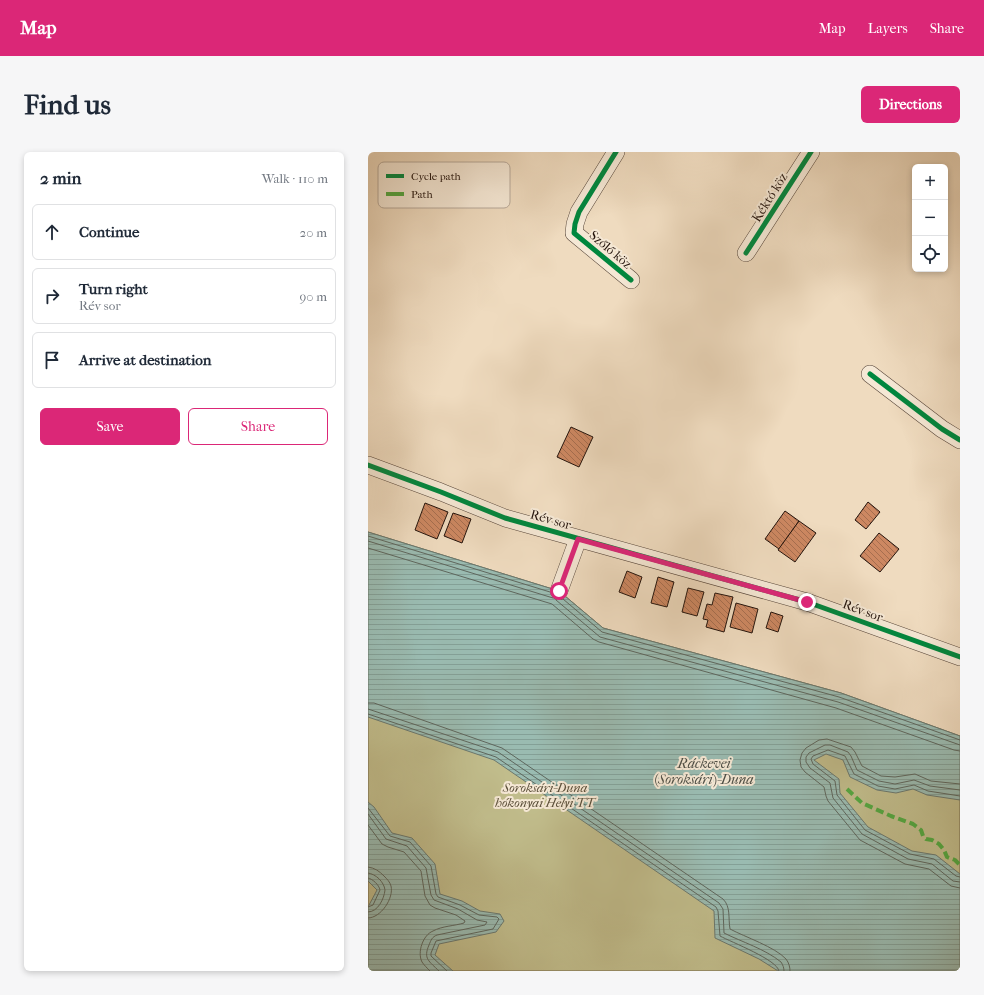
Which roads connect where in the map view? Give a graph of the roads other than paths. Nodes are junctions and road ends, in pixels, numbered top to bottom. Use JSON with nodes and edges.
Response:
{"nodes":[{"id":1,"x":616,"y":152,"type":"edge"},
{"id":2,"x":811,"y":152,"type":"edge"},
{"id":3,"x":746,"y":253,"type":"dead end"},
{"id":4,"x":631,"y":280,"type":"dead end"},
{"id":5,"x":870,"y":374,"type":"dead end"},
{"id":6,"x":960,"y":440,"type":"edge"},
{"id":7,"x":368,"y":465,"type":"edge"},
{"id":8,"x":578,"y":539,"type":"junction"},
{"id":9,"x":559,"y":591,"type":"dead end"},
{"id":10,"x":960,"y":657,"type":"edge"}],
"edges":[{"from":1,"to":4,"type":"street","name":"Szőlő köz"},
{"from":2,"to":3,"type":"street","name":"Kéktó köz"},
{"from":5,"to":6,"type":"street"},
{"from":7,"to":8,"type":"street","name":"Rév sor"},
{"from":8,"to":9,"type":"street"},
{"from":8,"to":10,"type":"street","name":"Rév sor"}]}
